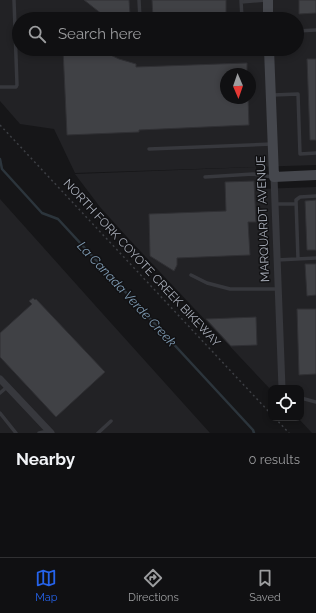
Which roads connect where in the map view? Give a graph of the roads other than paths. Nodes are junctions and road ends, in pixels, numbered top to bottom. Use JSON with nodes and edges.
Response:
{"nodes":[{"id":1,"x":14,"y":0,"type":"edge"},
{"id":2,"x":139,"y":0,"type":"edge"},
{"id":3,"x":267,"y":0,"type":"edge"},
{"id":4,"x":241,"y":1,"type":"edge"},
{"id":5,"x":14,"y":12,"type":"edge"},
{"id":6,"x":140,"y":12,"type":"edge"},
{"id":7,"x":242,"y":12,"type":"edge"},
{"id":8,"x":268,"y":12,"type":"edge"},
{"id":9,"x":304,"y":30,"type":"edge"},
{"id":10,"x":316,"y":30,"type":"edge"},
{"id":11,"x":16,"y":56,"type":"edge"},
{"id":12,"x":269,"y":56,"type":"edge"},
{"id":13,"x":0,"y":88,"type":"edge"},
{"id":14,"x":271,"y":95,"type":"junction"},
{"id":15,"x":273,"y":144,"type":"junction"},
{"id":16,"x":149,"y":149,"type":"dead end"},
{"id":17,"x":316,"y":153,"type":"edge"},
{"id":18,"x":316,"y":175,"type":"edge"},
{"id":19,"x":205,"y":177,"type":"dead end"},
{"id":20,"x":274,"y":177,"type":"junction"},
{"id":21,"x":316,"y":196,"type":"edge"},
{"id":22,"x":275,"y":204,"type":"junction"},
{"id":23,"x":296,"y":204,"type":"junction"},
{"id":24,"x":316,"y":258,"type":"edge"},
{"id":25,"x":298,"y":259,"type":"junction"},
{"id":26,"x":277,"y":260,"type":"junction"},
{"id":27,"x":191,"y":275,"type":"dead end"},
{"id":28,"x":278,"y":289,"type":"junction"},
{"id":29,"x":0,"y":379,"type":"edge"},
{"id":30,"x":282,"y":385,"type":"edge"},
{"id":31,"x":8,"y":387,"type":"junction"},
{"id":32,"x":0,"y":393,"type":"edge"},
{"id":33,"x":304,"y":399,"type":"edge"},
{"id":34,"x":316,"y":402,"type":"edge"},
{"id":35,"x":0,"y":413,"type":"edge"},
{"id":36,"x":112,"y":421,"type":"dead end"},
{"id":37,"x":50,"y":432,"type":"edge"},
{"id":38,"x":16,"y":433,"type":"edge"},
{"id":39,"x":39,"y":433,"type":"edge"},
{"id":40,"x":98,"y":433,"type":"edge"}],
"edges":[{"from":1,"to":5,"type":"lane"},
{"from":2,"to":6,"type":"lane"},
{"from":3,"to":4,"type":"lane"},
{"from":3,"to":8,"type":"street"},
{"from":4,"to":7,"type":"lane"},
{"from":9,"to":10,"type":"lane"},
{"from":11,"to":13,"type":"lane"},
{"from":12,"to":14,"type":"street","name":"MARQUARDT AVENUE"},
{"from":14,"to":15,"type":"street","name":"MARQUARDT AVENUE"},
{"from":14,"to":17,"type":"lane"},
{"from":15,"to":16,"type":"lane"},
{"from":15,"to":20,"type":"street","name":"MARQUARDT AVENUE"},
{"from":18,"to":20,"type":"street"},
{"from":19,"to":20,"type":"lane"},
{"from":20,"to":22,"type":"street","name":"MARQUARDT AVENUE"},
{"from":21,"to":23,"type":"lane"},
{"from":22,"to":23,"type":"lane"},
{"from":22,"to":26,"type":"street","name":"MARQUARDT AVENUE"},
{"from":23,"to":25,"type":"lane"},
{"from":24,"to":25,"type":"lane"},
{"from":25,"to":26,"type":"lane"},
{"from":26,"to":28,"type":"street","name":"MARQUARDT AVENUE"},
{"from":27,"to":28,"type":"lane"},
{"from":28,"to":30,"type":"street","name":"MARQUARDT AVENUE"},
{"from":29,"to":31,"type":"street"},
{"from":31,"to":32,"type":"lane"},
{"from":31,"to":37,"type":"street"},
{"from":33,"to":34,"type":"lane"},
{"from":35,"to":38,"type":"lane"},
{"from":36,"to":40,"type":"lane"},
{"from":37,"to":39,"type":"lane"}]}
